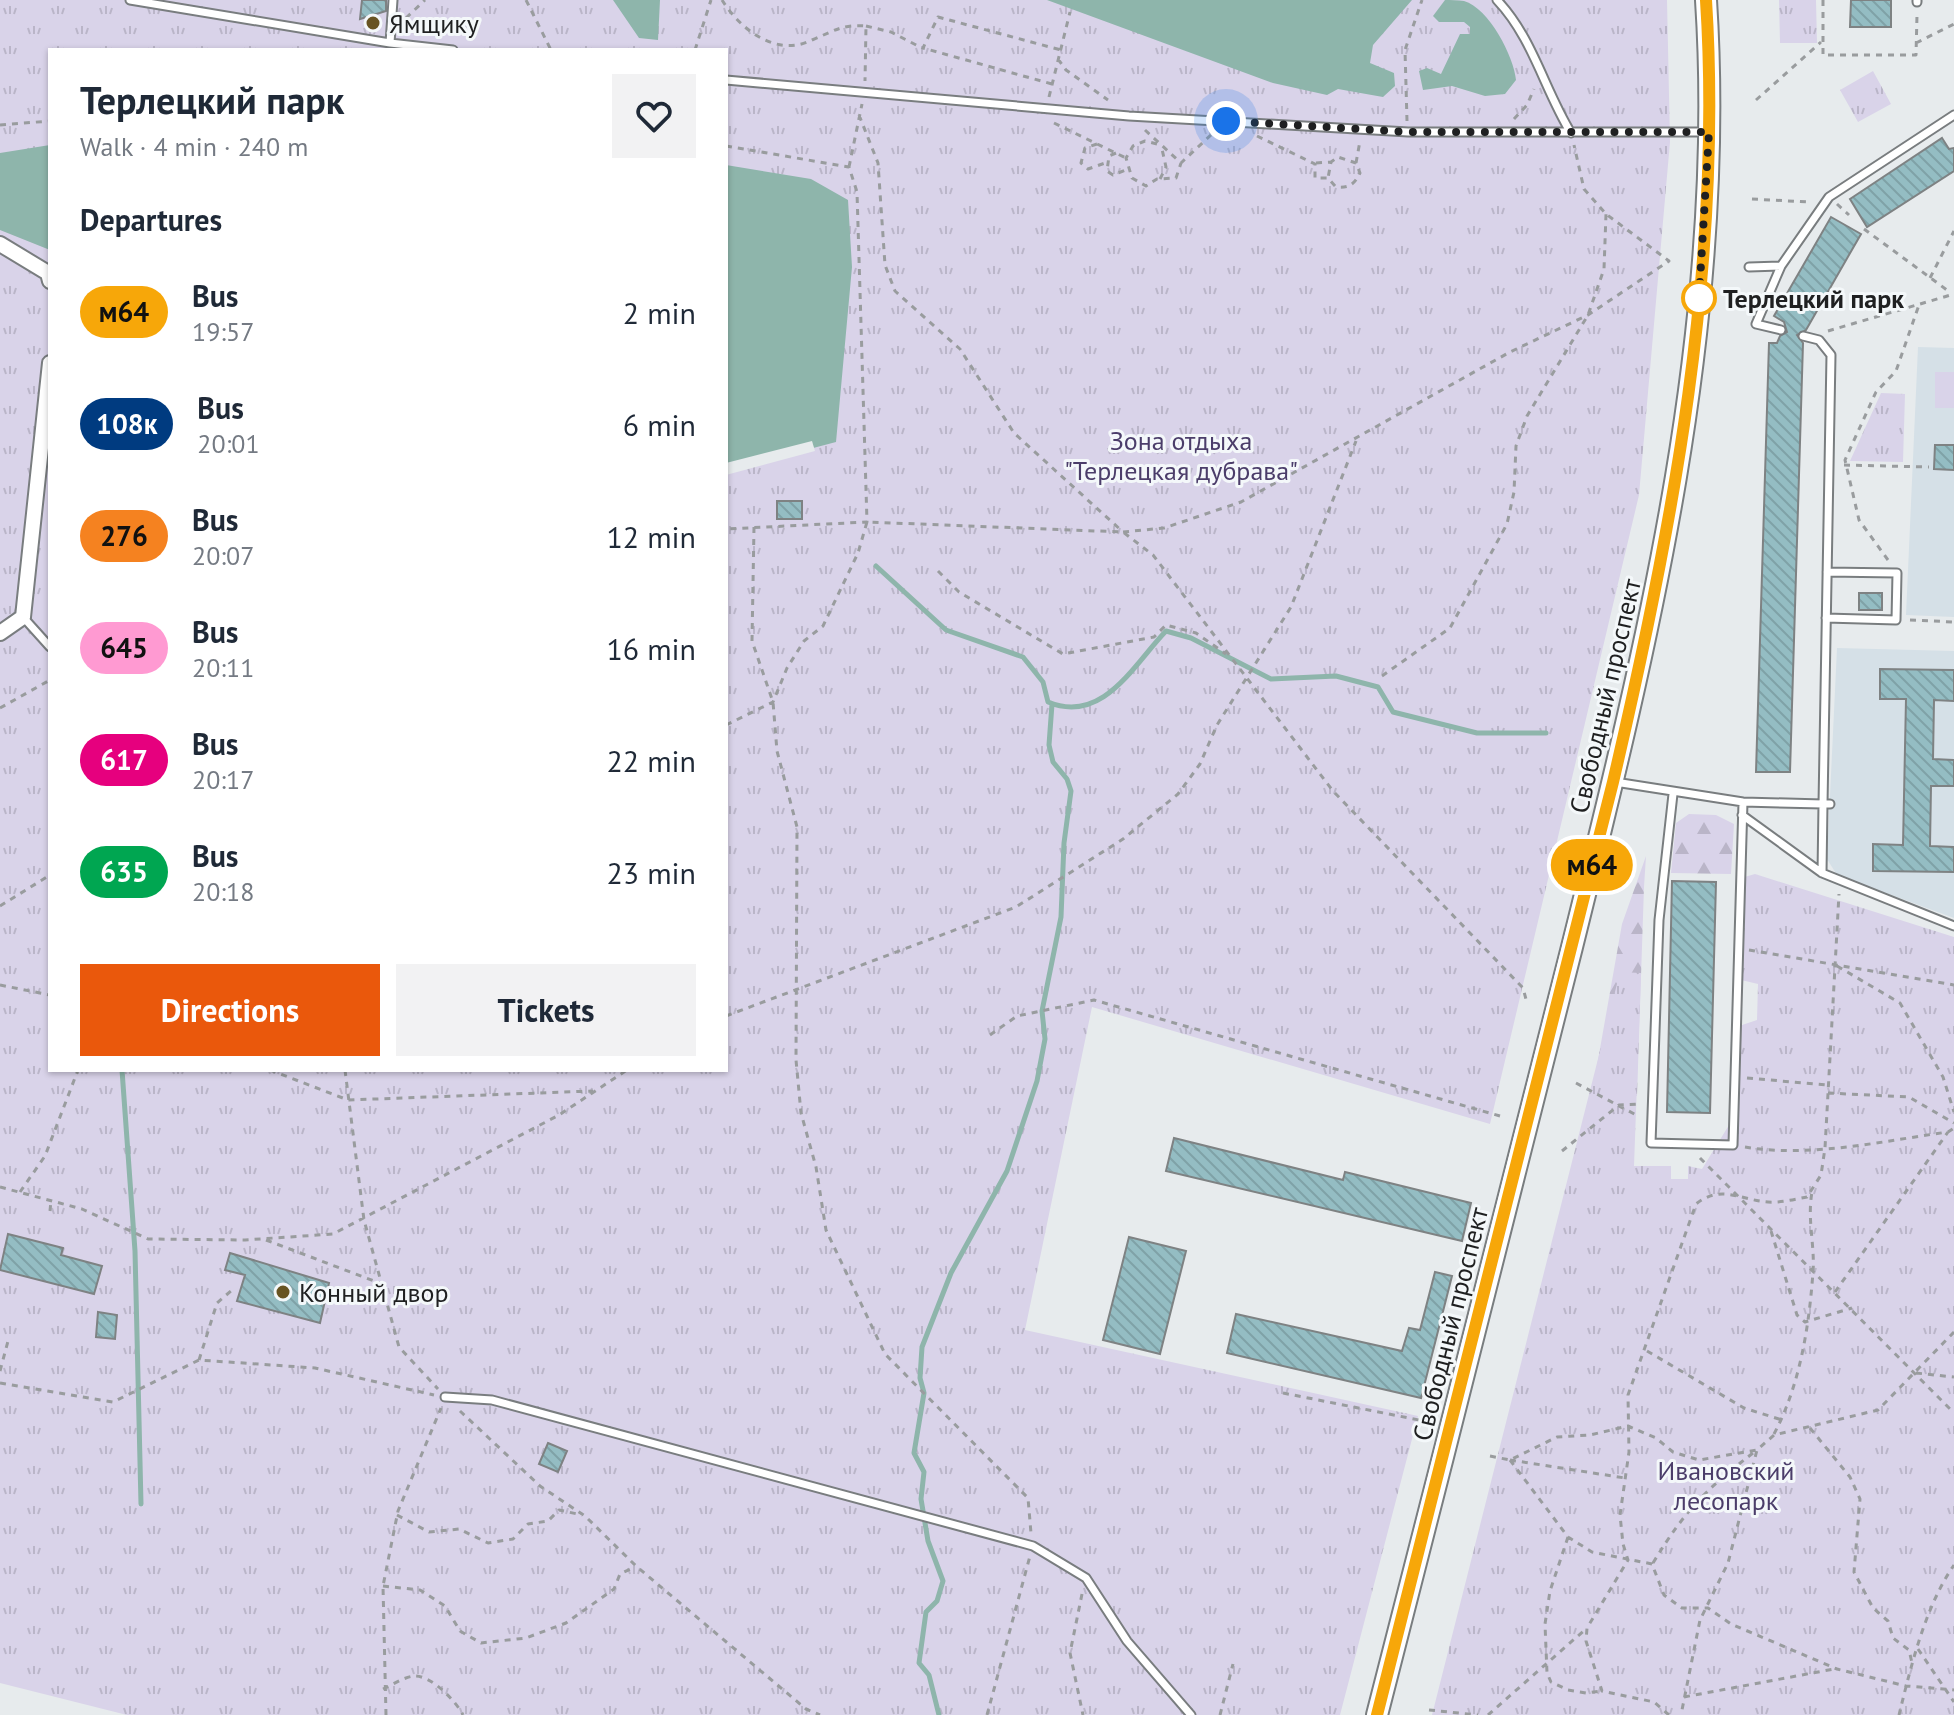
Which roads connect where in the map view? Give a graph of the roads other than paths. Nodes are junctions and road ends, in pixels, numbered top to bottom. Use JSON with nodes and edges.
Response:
{"nodes":[{"id":1,"x":130,"y":0,"type":"edge"},
{"id":2,"x":393,"y":0,"type":"edge"},
{"id":3,"x":1497,"y":0,"type":"edge"},
{"id":4,"x":1706,"y":0,"type":"edge"},
{"id":5,"x":390,"y":43,"type":"junction"},
{"id":6,"x":435,"y":48,"type":"edge"},
{"id":7,"x":728,"y":80,"type":"edge"},
{"id":8,"x":1954,"y":115,"type":"edge"},
{"id":9,"x":1709,"y":132,"type":"junction"},
{"id":10,"x":1571,"y":133,"type":"junction"},
{"id":11,"x":0,"y":244,"type":"edge"},
{"id":12,"x":1781,"y":266,"type":"junction"},
{"id":13,"x":1749,"y":267,"type":"dead end"},
{"id":14,"x":48,"y":273,"type":"edge"},
{"id":15,"x":1781,"y":330,"type":"dead end"},
{"id":16,"x":1803,"y":336,"type":"dead end"},
{"id":17,"x":48,"y":382,"type":"edge"},
{"id":18,"x":1827,"y":572,"type":"junction"},
{"id":19,"x":23,"y":617,"type":"junction"},
{"id":20,"x":1826,"y":618,"type":"junction"},
{"id":21,"x":0,"y":633,"type":"edge"},
{"id":22,"x":48,"y":645,"type":"edge"},
{"id":23,"x":1613,"y":782,"type":"junction"},
{"id":24,"x":1673,"y":794,"type":"junction"},
{"id":25,"x":1743,"y":802,"type":"junction"},
{"id":26,"x":1826,"y":804,"type":"junction"},
{"id":27,"x":1742,"y":815,"type":"junction"},
{"id":28,"x":1822,"y":873,"type":"junction"},
{"id":29,"x":1954,"y":926,"type":"edge"},
{"id":30,"x":445,"y":1397,"type":"road end"},
{"id":31,"x":1191,"y":1715,"type":"edge"},
{"id":32,"x":1377,"y":1715,"type":"edge"}],
"edges":[{"from":1,"to":5,"type":"lane"},
{"from":2,"to":5,"type":"lane"},
{"from":3,"to":10,"type":"lane"},
{"from":4,"to":9,"type":"main road","name":"Свободный проспект"},
{"from":5,"to":6,"type":"lane"},
{"from":7,"to":10,"type":"lane"},
{"from":8,"to":12,"type":"lane"},
{"from":9,"to":10,"type":"lane"},
{"from":9,"to":23,"type":"main road","name":"Свободный проспект"},
{"from":11,"to":14,"type":"street"},
{"from":12,"to":13,"type":"lane"},
{"from":12,"to":15,"type":"lane"},
{"from":16,"to":18,"type":"lane"},
{"from":17,"to":19,"type":"street"},
{"from":18,"to":20,"type":"lane"},
{"from":18,"to":20,"type":"lane"},
{"from":19,"to":21,"type":"street"},
{"from":19,"to":22,"type":"lane"},
{"from":20,"to":26,"type":"lane"},
{"from":23,"to":24,"type":"lane"},
{"from":23,"to":32,"type":"main road","name":"Свободный проспект"},
{"from":24,"to":25,"type":"lane"},
{"from":24,"to":27,"type":"lane"},
{"from":25,"to":26,"type":"lane"},
{"from":25,"to":27,"type":"lane"},
{"from":26,"to":28,"type":"lane"},
{"from":27,"to":28,"type":"lane"},
{"from":28,"to":29,"type":"lane"},
{"from":30,"to":31,"type":"lane"}]}
